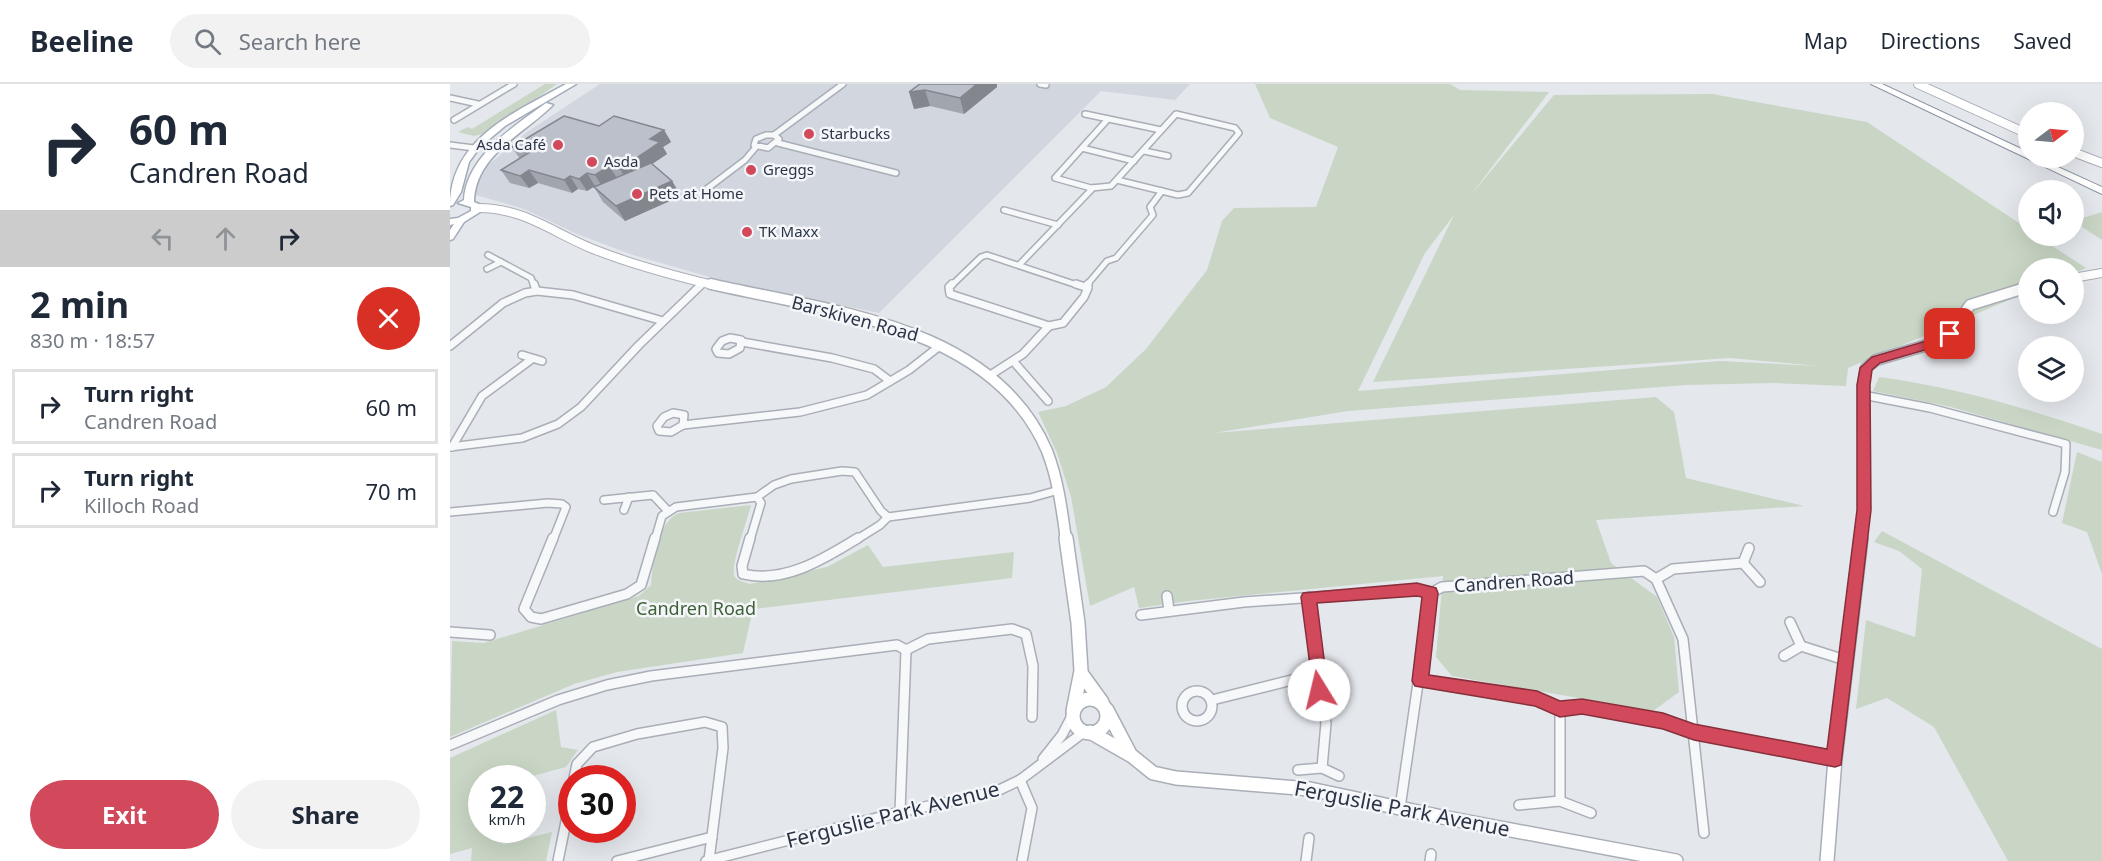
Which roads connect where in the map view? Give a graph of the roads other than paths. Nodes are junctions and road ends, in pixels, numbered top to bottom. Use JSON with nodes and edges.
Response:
{"nodes":[{"id":1,"x":514,"y":84,"type":"edge"},
{"id":2,"x":572,"y":84,"type":"edge"},
{"id":3,"x":583,"y":84,"type":"edge"},
{"id":4,"x":843,"y":84,"type":"edge"},
{"id":5,"x":1875,"y":84,"type":"edge"},
{"id":6,"x":1890,"y":84,"type":"edge"},
{"id":7,"x":1918,"y":84,"type":"edge"},
{"id":8,"x":557,"y":96,"type":"junction"},
{"id":9,"x":450,"y":98,"type":"edge"},
{"id":10,"x":478,"y":104,"type":"junction"},
{"id":11,"x":1085,"y":114,"type":"dead end"},
{"id":12,"x":1108,"y":119,"type":"junction"},
{"id":13,"x":454,"y":120,"type":"dead end"},
{"id":14,"x":2018,"y":129,"type":"edge"},
{"id":15,"x":1161,"y":130,"type":"junction"},
{"id":16,"x":774,"y":135,"type":"junction"},
{"id":17,"x":778,"y":143,"type":"junction"},
{"id":18,"x":2018,"y":144,"type":"edge"},
{"id":19,"x":450,"y":145,"type":"edge"},
{"id":20,"x":756,"y":147,"type":"junction"},
{"id":21,"x":474,"y":148,"type":"junction"},
{"id":22,"x":1082,"y":148,"type":"junction"},
{"id":23,"x":1144,"y":151,"type":"junction"},
{"id":24,"x":2018,"y":152,"type":"edge"},
{"id":25,"x":1168,"y":156,"type":"dead end"},
{"id":26,"x":2084,"y":156,"type":"edge"},
{"id":27,"x":1134,"y":161,"type":"junction"},
{"id":28,"x":2102,"y":163,"type":"edge"},
{"id":29,"x":2053,"y":168,"type":"edge"},
{"id":30,"x":2068,"y":168,"type":"edge"},
{"id":31,"x":896,"y":173,"type":"dead end"},
{"id":32,"x":1117,"y":180,"type":"junction"},
{"id":33,"x":2102,"y":184,"type":"edge"},
{"id":34,"x":1093,"y":188,"type":"junction"},
{"id":35,"x":1162,"y":191,"type":"junction"},
{"id":36,"x":2102,"y":191,"type":"edge"},
{"id":37,"x":700,"y":194,"type":"dead end"},
{"id":38,"x":450,"y":205,"type":"edge"},
{"id":39,"x":473,"y":206,"type":"junction"},
{"id":40,"x":1004,"y":210,"type":"dead end"},
{"id":41,"x":461,"y":220,"type":"junction"},
{"id":42,"x":450,"y":222,"type":"edge"},
{"id":43,"x":1058,"y":225,"type":"junction"},
{"id":44,"x":450,"y":237,"type":"edge"},
{"id":45,"x":488,"y":255,"type":"dead end"},
{"id":46,"x":501,"y":262,"type":"junction"},
{"id":47,"x":1019,"y":265,"type":"junction"},
{"id":48,"x":487,"y":269,"type":"dead end"},
{"id":49,"x":2102,"y":273,"type":"edge"},
{"id":50,"x":2084,"y":276,"type":"edge"},
{"id":51,"x":703,"y":284,"type":"junction"},
{"id":52,"x":1086,"y":285,"type":"junction"},
{"id":53,"x":536,"y":290,"type":"junction"},
{"id":54,"x":2018,"y":290,"type":"edge"},
{"id":55,"x":663,"y":321,"type":"junction"},
{"id":56,"x":1049,"y":326,"type":"junction"},
{"id":57,"x":742,"y":342,"type":"dead end"},
{"id":58,"x":941,"y":345,"type":"junction"},
{"id":59,"x":450,"y":346,"type":"edge"},
{"id":60,"x":522,"y":355,"type":"dead end"},
{"id":61,"x":532,"y":359,"type":"junction"},
{"id":62,"x":542,"y":361,"type":"dead end"},
{"id":63,"x":1013,"y":361,"type":"junction"},
{"id":64,"x":989,"y":376,"type":"junction"},
{"id":65,"x":890,"y":381,"type":"junction"},
{"id":66,"x":1863,"y":395,"type":"junction"},
{"id":67,"x":1048,"y":401,"type":"dead end"},
{"id":68,"x":683,"y":425,"type":"dead end"},
{"id":69,"x":451,"y":447,"type":"edge"},
{"id":70,"x":1059,"y":490,"type":"junction"},
{"id":71,"x":629,"y":497,"type":"junction"},
{"id":72,"x":758,"y":497,"type":"junction"},
{"id":73,"x":604,"y":500,"type":"dead end"},
{"id":74,"x":624,"y":510,"type":"dead end"},
{"id":75,"x":668,"y":511,"type":"junction"},
{"id":76,"x":450,"y":512,"type":"edge"},
{"id":77,"x":2053,"y":512,"type":"dead end"},
{"id":78,"x":888,"y":517,"type":"junction"},
{"id":79,"x":1749,"y":548,"type":"dead end"},
{"id":80,"x":1743,"y":563,"type":"junction"},
{"id":81,"x":1656,"y":579,"type":"junction"},
{"id":82,"x":1760,"y":582,"type":"dead end"},
{"id":83,"x":1431,"y":593,"type":"junction"},
{"id":84,"x":1167,"y":596,"type":"dead end"},
{"id":85,"x":1309,"y":597,"type":"junction"},
{"id":86,"x":1169,"y":610,"type":"junction"},
{"id":87,"x":1141,"y":615,"type":"dead end"},
{"id":88,"x":1790,"y":622,"type":"dead end"},
{"id":89,"x":451,"y":633,"type":"edge"},
{"id":90,"x":490,"y":635,"type":"dead end"},
{"id":91,"x":1801,"y":646,"type":"junction"},
{"id":92,"x":906,"y":650,"type":"junction"},
{"id":93,"x":1784,"y":656,"type":"dead end"},
{"id":94,"x":1845,"y":660,"type":"junction"},
{"id":95,"x":1082,"y":673,"type":"junction"},
{"id":96,"x":1316,"y":674,"type":"junction"},
{"id":97,"x":1420,"y":681,"type":"junction"},
{"id":98,"x":1212,"y":700,"type":"dead end"},
{"id":99,"x":1105,"y":706,"type":"junction"},
{"id":100,"x":1560,"y":709,"type":"junction"},
{"id":101,"x":1073,"y":714,"type":"junction"},
{"id":102,"x":1032,"y":717,"type":"dead end"},
{"id":103,"x":1087,"y":732,"type":"junction"},
{"id":104,"x":1694,"y":732,"type":"junction"},
{"id":105,"x":450,"y":745,"type":"edge"},
{"id":106,"x":1132,"y":756,"type":"junction"},
{"id":107,"x":1835,"y":759,"type":"junction"},
{"id":108,"x":577,"y":765,"type":"edge"},
{"id":109,"x":1038,"y":765,"type":"junction"},
{"id":110,"x":1322,"y":768,"type":"junction"},
{"id":111,"x":1298,"y":770,"type":"dead end"},
{"id":112,"x":1339,"y":776,"type":"dead end"},
{"id":113,"x":1020,"y":780,"type":"junction"},
{"id":114,"x":1560,"y":801,"type":"junction"},
{"id":115,"x":1519,"y":805,"type":"dead end"},
{"id":116,"x":1400,"y":808,"type":"junction"},
{"id":117,"x":900,"y":812,"type":"junction"},
{"id":118,"x":1591,"y":813,"type":"dead end"},
{"id":119,"x":1704,"y":833,"type":"dead end"},
{"id":120,"x":712,"y":837,"type":"junction"},
{"id":121,"x":1309,"y":838,"type":"dead end"},
{"id":122,"x":562,"y":843,"type":"edge"},
{"id":123,"x":1610,"y":855,"type":"edge"},
{"id":124,"x":558,"y":861,"type":"edge"},
{"id":125,"x":617,"y":861,"type":"edge"},
{"id":126,"x":708,"y":861,"type":"edge"},
{"id":127,"x":1022,"y":861,"type":"edge"},
{"id":128,"x":1306,"y":861,"type":"edge"},
{"id":129,"x":1676,"y":861,"type":"edge"},
{"id":130,"x":1827,"y":861,"type":"edge"}],
"edges":[{"from":1,"to":10,"type":"street"},
{"from":2,"to":8,"type":"main road"},
{"from":3,"to":8,"type":"main road"},
{"from":4,"to":16,"type":"street"},
{"from":5,"to":24,"type":"highway"},
{"from":6,"to":18,"type":"highway"},
{"from":7,"to":14,"type":"street"},
{"from":8,"to":21,"type":"main road"},
{"from":8,"to":39,"type":"main road"},
{"from":9,"to":10,"type":"street"},
{"from":10,"to":13,"type":"street"},
{"from":11,"to":12,"type":"street"},
{"from":12,"to":15,"type":"street"},
{"from":12,"to":22,"type":"street"},
{"from":15,"to":23,"type":"street"},
{"from":15,"to":35,"type":"street"},
{"from":16,"to":17,"type":"street"},
{"from":16,"to":20,"type":"street"},
{"from":17,"to":20,"type":"street"},
{"from":17,"to":31,"type":"street"},
{"from":19,"to":21,"type":"street"},
{"from":20,"to":37,"type":"street"},
{"from":21,"to":38,"type":"main road"},
{"from":22,"to":27,"type":"street"},
{"from":22,"to":34,"type":"street"},
{"from":23,"to":25,"type":"street"},
{"from":23,"to":27,"type":"street"},
{"from":26,"to":28,"type":"street"},
{"from":27,"to":32,"type":"street"},
{"from":29,"to":36,"type":"highway"},
{"from":30,"to":33,"type":"highway"},
{"from":32,"to":34,"type":"street"},
{"from":32,"to":35,"type":"street"},
{"from":34,"to":43,"type":"street"},
{"from":35,"to":52,"type":"street"},
{"from":38,"to":39,"type":"main road"},
{"from":39,"to":41,"type":"main road"},
{"from":39,"to":51,"type":"street","name":"Barskiven Road"},
{"from":40,"to":43,"type":"street"},
{"from":41,"to":42,"type":"main road"},
{"from":41,"to":44,"type":"main road"},
{"from":43,"to":47,"type":"street"},
{"from":45,"to":46,"type":"street"},
{"from":46,"to":48,"type":"street"},
{"from":46,"to":53,"type":"street"},
{"from":47,"to":52,"type":"street"},
{"from":47,"to":56,"type":"street"},
{"from":49,"to":50,"type":"street"},
{"from":51,"to":55,"type":"street"},
{"from":51,"to":58,"type":"street","name":"Barskiven Road"},
{"from":52,"to":56,"type":"street"},
{"from":53,"to":55,"type":"street"},
{"from":53,"to":59,"type":"street"},
{"from":54,"to":66,"type":"street"},
{"from":55,"to":69,"type":"street"},
{"from":56,"to":63,"type":"street"},
{"from":57,"to":65,"type":"street"},
{"from":58,"to":64,"type":"street","name":"Barskiven Road"},
{"from":58,"to":65,"type":"street"},
{"from":60,"to":61,"type":"street"},
{"from":61,"to":62,"type":"street"},
{"from":61,"to":69,"type":"street"},
{"from":63,"to":64,"type":"street"},
{"from":63,"to":67,"type":"street"},
{"from":64,"to":70,"type":"street","name":"Barskiven Road"},
{"from":65,"to":68,"type":"street"},
{"from":66,"to":77,"type":"street"},
{"from":66,"to":94,"type":"street"},
{"from":70,"to":78,"type":"street"},
{"from":70,"to":95,"type":"street","name":"Barskiven Road"},
{"from":71,"to":73,"type":"street"},
{"from":71,"to":74,"type":"street"},
{"from":71,"to":75,"type":"street"},
{"from":72,"to":75,"type":"street"},
{"from":72,"to":78,"type":"street"},
{"from":72,"to":78,"type":"street"},
{"from":75,"to":76,"type":"street"},
{"from":79,"to":80,"type":"street"},
{"from":80,"to":81,"type":"street"},
{"from":80,"to":82,"type":"street"},
{"from":81,"to":83,"type":"street","name":"Candren Road"},
{"from":81,"to":104,"type":"street"},
{"from":83,"to":85,"type":"street","name":"Candren Road"},
{"from":83,"to":97,"type":"street"},
{"from":84,"to":86,"type":"street"},
{"from":85,"to":86,"type":"street","name":"Candren Road"},
{"from":85,"to":96,"type":"street"},
{"from":86,"to":87,"type":"street","name":"Candren Road"},
{"from":88,"to":91,"type":"street"},
{"from":89,"to":90,"type":"street"},
{"from":91,"to":93,"type":"street"},
{"from":91,"to":94,"type":"street"},
{"from":92,"to":102,"type":"street"},
{"from":92,"to":105,"type":"street"},
{"from":92,"to":117,"type":"street"},
{"from":94,"to":107,"type":"street"},
{"from":95,"to":99,"type":"street","name":"Barskiven Road"},
{"from":95,"to":101,"type":"street","name":"Barskiven Road"},
{"from":96,"to":98,"type":"street"},
{"from":96,"to":110,"type":"street"},
{"from":97,"to":100,"type":"street"},
{"from":97,"to":116,"type":"street"},
{"from":99,"to":101,"type":"street"},
{"from":99,"to":103,"type":"street"},
{"from":99,"to":106,"type":"street","name":"Ferguslie Park Avenue"},
{"from":100,"to":104,"type":"street"},
{"from":100,"to":114,"type":"street"},
{"from":101,"to":103,"type":"street"},
{"from":101,"to":109,"type":"street","name":"Ferguslie Park Avenue"},
{"from":103,"to":106,"type":"street","name":"Ferguslie Park Avenue"},
{"from":103,"to":109,"type":"street","name":"Ferguslie Park Avenue"},
{"from":104,"to":107,"type":"street"},
{"from":104,"to":119,"type":"street"},
{"from":106,"to":116,"type":"street","name":"Ferguslie Park Avenue"},
{"from":107,"to":130,"type":"street"},
{"from":108,"to":120,"type":"street"},
{"from":109,"to":113,"type":"street","name":"Ferguslie Park Avenue"},
{"from":110,"to":111,"type":"street"},
{"from":110,"to":112,"type":"street"},
{"from":113,"to":117,"type":"street","name":"Ferguslie Park Avenue"},
{"from":113,"to":127,"type":"street"},
{"from":114,"to":115,"type":"street"},
{"from":114,"to":118,"type":"street"},
{"from":116,"to":123,"type":"street","name":"Ferguslie Park Avenue"},
{"from":117,"to":126,"type":"street","name":"Ferguslie Park Avenue"},
{"from":120,"to":125,"type":"street"},
{"from":120,"to":126,"type":"street"},
{"from":121,"to":128,"type":"street"},
{"from":122,"to":124,"type":"street"},
{"from":123,"to":129,"type":"street","name":"Ferguslie Park Avenue"}]}
